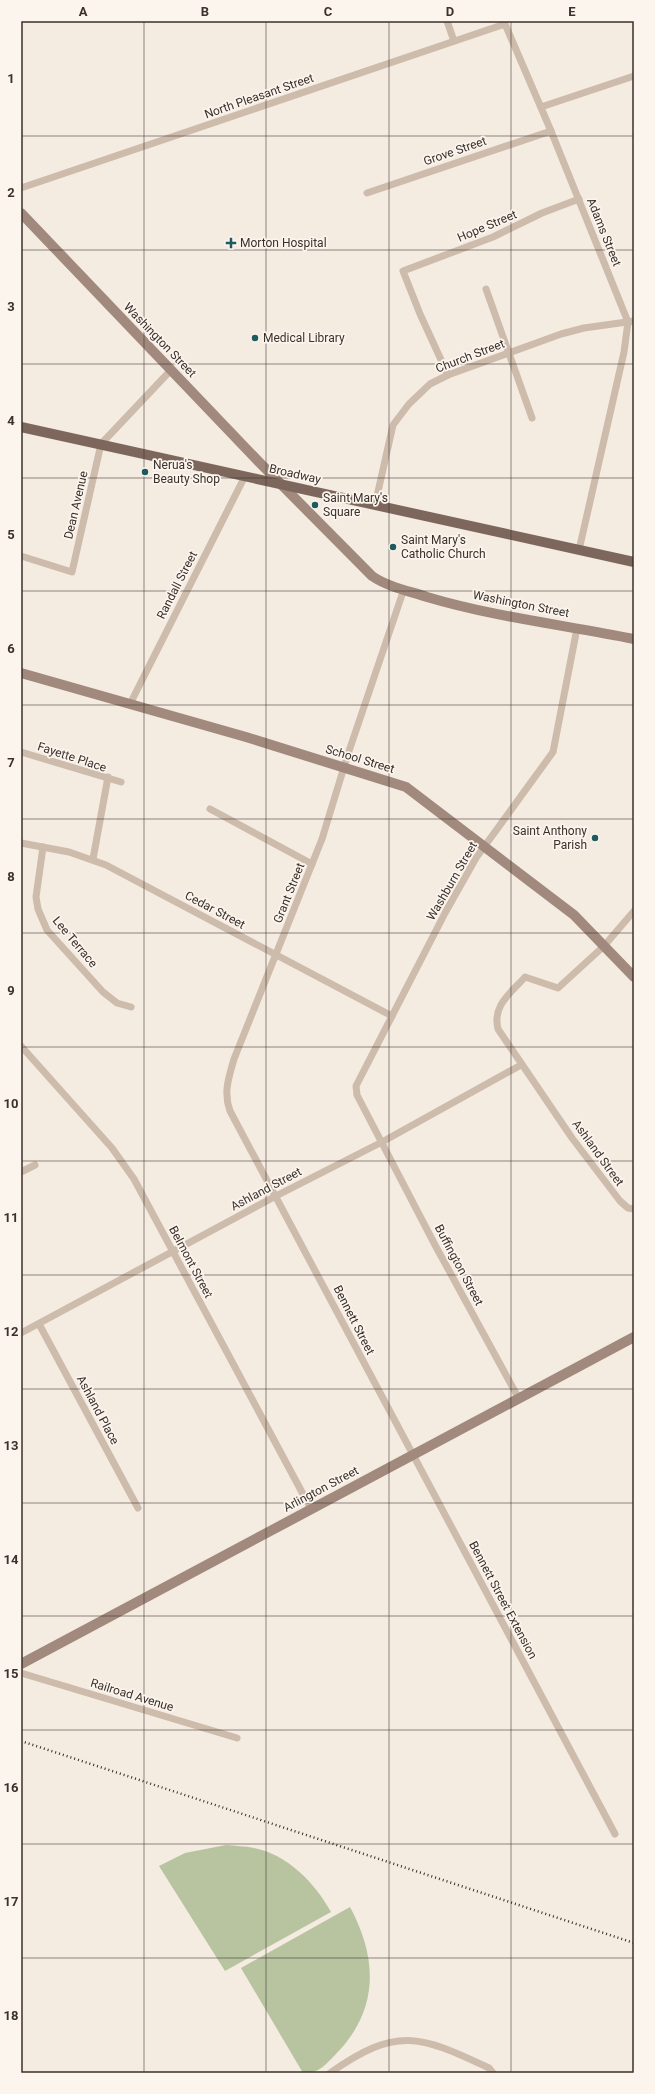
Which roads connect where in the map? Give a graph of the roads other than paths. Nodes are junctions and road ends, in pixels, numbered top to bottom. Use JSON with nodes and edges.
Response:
{"nodes":[{"id":1,"x":447,"y":21,"type":"edge"},
{"id":2,"x":505,"y":24,"type":"joint"},
{"id":3,"x":454,"y":41,"type":"junction"},
{"id":4,"x":634,"y":76,"type":"edge"},
{"id":5,"x":541,"y":107,"type":"junction"},
{"id":6,"x":551,"y":131,"type":"junction"},
{"id":7,"x":21,"y":188,"type":"edge"},
{"id":8,"x":367,"y":193,"type":"dead end"},
{"id":9,"x":579,"y":199,"type":"junction"},
{"id":10,"x":21,"y":213,"type":"edge"},
{"id":11,"x":486,"y":289,"type":"dead end"},
{"id":12,"x":631,"y":321,"type":"edge"},
{"id":13,"x":509,"y":353,"type":"junction"},
{"id":14,"x":171,"y":370,"type":"junction"},
{"id":15,"x":448,"y":375,"type":"junction"},
{"id":16,"x":532,"y":418,"type":"dead end"},
{"id":17,"x":21,"y":427,"type":"edge"},
{"id":18,"x":101,"y":444,"type":"junction"},
{"id":19,"x":245,"y":476,"type":"junction"},
{"id":20,"x":282,"y":484,"type":"junction"},
{"id":21,"x":375,"y":505,"type":"junction"},
{"id":22,"x":579,"y":550,"type":"junction"},
{"id":23,"x":21,"y":556,"type":"edge"},
{"id":24,"x":634,"y":562,"type":"edge"},
{"id":25,"x":404,"y":589,"type":"junction"},
{"id":26,"x":577,"y":628,"type":"junction"},
{"id":27,"x":634,"y":639,"type":"edge"},
{"id":28,"x":21,"y":673,"type":"edge"},
{"id":29,"x":130,"y":704,"type":"junction"},
{"id":30,"x":21,"y":752,"type":"edge"},
{"id":31,"x":344,"y":768,"type":"junction"},
{"id":32,"x":108,"y":777,"type":"junction"},
{"id":33,"x":121,"y":782,"type":"dead end"},
{"id":34,"x":210,"y":809,"type":"dead end"},
{"id":35,"x":21,"y":843,"type":"edge"},
{"id":36,"x":484,"y":846,"type":"junction"},
{"id":37,"x":43,"y":848,"type":"junction"},
{"id":38,"x":93,"y":859,"type":"junction"},
{"id":39,"x":312,"y":864,"type":"junction"},
{"id":40,"x":634,"y":912,"type":"edge"},
{"id":41,"x":604,"y":946,"type":"junction"},
{"id":42,"x":276,"y":955,"type":"junction"},
{"id":43,"x":634,"y":977,"type":"edge"},
{"id":44,"x":131,"y":1007,"type":"dead end"},
{"id":45,"x":392,"y":1016,"type":"junction"},
{"id":46,"x":21,"y":1046,"type":"edge"},
{"id":47,"x":521,"y":1065,"type":"junction"},
{"id":48,"x":382,"y":1142,"type":"junction"},
{"id":49,"x":35,"y":1165,"type":"dead end"},
{"id":50,"x":21,"y":1172,"type":"edge"},
{"id":51,"x":276,"y":1196,"type":"junction"},
{"id":52,"x":634,"y":1209,"type":"edge"},
{"id":53,"x":173,"y":1251,"type":"junction"},
{"id":54,"x":40,"y":1324,"type":"junction"},
{"id":55,"x":21,"y":1333,"type":"edge"},
{"id":56,"x":634,"y":1337,"type":"edge"},
{"id":57,"x":518,"y":1397,"type":"junction"},
{"id":58,"x":414,"y":1453,"type":"junction"},
{"id":59,"x":138,"y":1508,"type":"dead end"},
{"id":60,"x":311,"y":1509,"type":"junction"},
{"id":61,"x":21,"y":1664,"type":"edge"},
{"id":62,"x":21,"y":1673,"type":"edge"},
{"id":63,"x":236,"y":1738,"type":"dead end"},
{"id":64,"x":615,"y":1834,"type":"dead end"},
{"id":65,"x":330,"y":2073,"type":"edge"},
{"id":66,"x":493,"y":2073,"type":"edge"}],
"edges":[{"from":1,"to":3,"type":"street"},
{"from":2,"to":3,"type":"street","name":"North Pleasant Street"},
{"from":2,"to":5,"type":"street","name":"Adams Street"},
{"from":3,"to":7,"type":"street","name":"North Pleasant Street"},
{"from":4,"to":5,"type":"street"},
{"from":5,"to":6,"type":"street","name":"Adams Street"},
{"from":6,"to":8,"type":"street","name":"Grove Street"},
{"from":6,"to":9,"type":"street","name":"Adams Street"},
{"from":9,"to":12,"type":"street","name":"Adams Street"},
{"from":9,"to":15,"type":"street","name":"Hope Street"},
{"from":10,"to":14,"type":"street","name":"Washington Street"},
{"from":11,"to":13,"type":"street"},
{"from":12,"to":13,"type":"street","name":"Church Street"},
{"from":12,"to":22,"type":"street","name":"Adams Street"},
{"from":13,"to":15,"type":"street","name":"Church Street"},
{"from":13,"to":16,"type":"street"},
{"from":14,"to":18,"type":"street"},
{"from":14,"to":20,"type":"street","name":"Washington Street"},
{"from":15,"to":21,"type":"street","name":"Church Street"},
{"from":17,"to":18,"type":"main road","name":"Broadway"},
{"from":18,"to":19,"type":"main road","name":"Broadway"},
{"from":18,"to":23,"type":"street","name":"Dean Avenue"},
{"from":19,"to":20,"type":"main road","name":"Broadway"},
{"from":19,"to":29,"type":"street","name":"Randall Street"},
{"from":20,"to":21,"type":"main road","name":"Broadway"},
{"from":20,"to":25,"type":"street"},
{"from":21,"to":22,"type":"main road","name":"Broadway"},
{"from":22,"to":24,"type":"main road","name":"Broadway"},
{"from":25,"to":26,"type":"street","name":"Washington Street"},
{"from":25,"to":31,"type":"street","name":"Grant Street"},
{"from":26,"to":27,"type":"street","name":"Washington Street"},
{"from":26,"to":36,"type":"street","name":"Washburn Street"},
{"from":28,"to":29,"type":"street","name":"School Street"},
{"from":29,"to":31,"type":"street","name":"School Street"},
{"from":30,"to":32,"type":"street","name":"Fayette Place"},
{"from":31,"to":36,"type":"street","name":"School Street"},
{"from":31,"to":39,"type":"street","name":"Grant Street"},
{"from":32,"to":33,"type":"street"},
{"from":32,"to":38,"type":"street","name":"Fayette Place"},
{"from":34,"to":39,"type":"street"},
{"from":35,"to":37,"type":"street","name":"Cedar Street"},
{"from":36,"to":41,"type":"street","name":"School Street"},
{"from":36,"to":45,"type":"street","name":"Washburn Street"},
{"from":37,"to":38,"type":"street","name":"Cedar Street"},
{"from":37,"to":44,"type":"street","name":"Lee Terrace"},
{"from":38,"to":42,"type":"street","name":"Cedar Street"},
{"from":39,"to":42,"type":"street","name":"Grant Street"},
{"from":40,"to":41,"type":"street"},
{"from":41,"to":43,"type":"street","name":"School Street"},
{"from":41,"to":47,"type":"street","name":"Ashland Street"},
{"from":42,"to":45,"type":"street","name":"Cedar Street"},
{"from":42,"to":51,"type":"street","name":"Grant Street"},
{"from":45,"to":48,"type":"street","name":"Washburn Street"},
{"from":46,"to":53,"type":"street","name":"Belmont Street"},
{"from":47,"to":48,"type":"street","name":"Ashland Street"},
{"from":47,"to":52,"type":"street","name":"Ashland Street"},
{"from":48,"to":51,"type":"street","name":"Ashland Street"},
{"from":48,"to":57,"type":"street","name":"Buffington Street"},
{"from":49,"to":50,"type":"street"},
{"from":51,"to":53,"type":"street","name":"Ashland Street"},
{"from":51,"to":58,"type":"street","name":"Bennett Street"},
{"from":53,"to":54,"type":"street","name":"Ashland Street"},
{"from":53,"to":60,"type":"street","name":"Belmont Street"},
{"from":54,"to":55,"type":"street","name":"Ashland Street"},
{"from":54,"to":59,"type":"street","name":"Ashland Place"},
{"from":56,"to":57,"type":"street","name":"Arlington Street"},
{"from":57,"to":58,"type":"street","name":"Arlington Street"},
{"from":58,"to":60,"type":"street","name":"Arlington Street"},
{"from":58,"to":64,"type":"street","name":"Bennett Street Extension"},
{"from":60,"to":61,"type":"street","name":"Arlington Street"},
{"from":62,"to":63,"type":"street","name":"Railroad Avenue"},
{"from":65,"to":66,"type":"street"}]}
